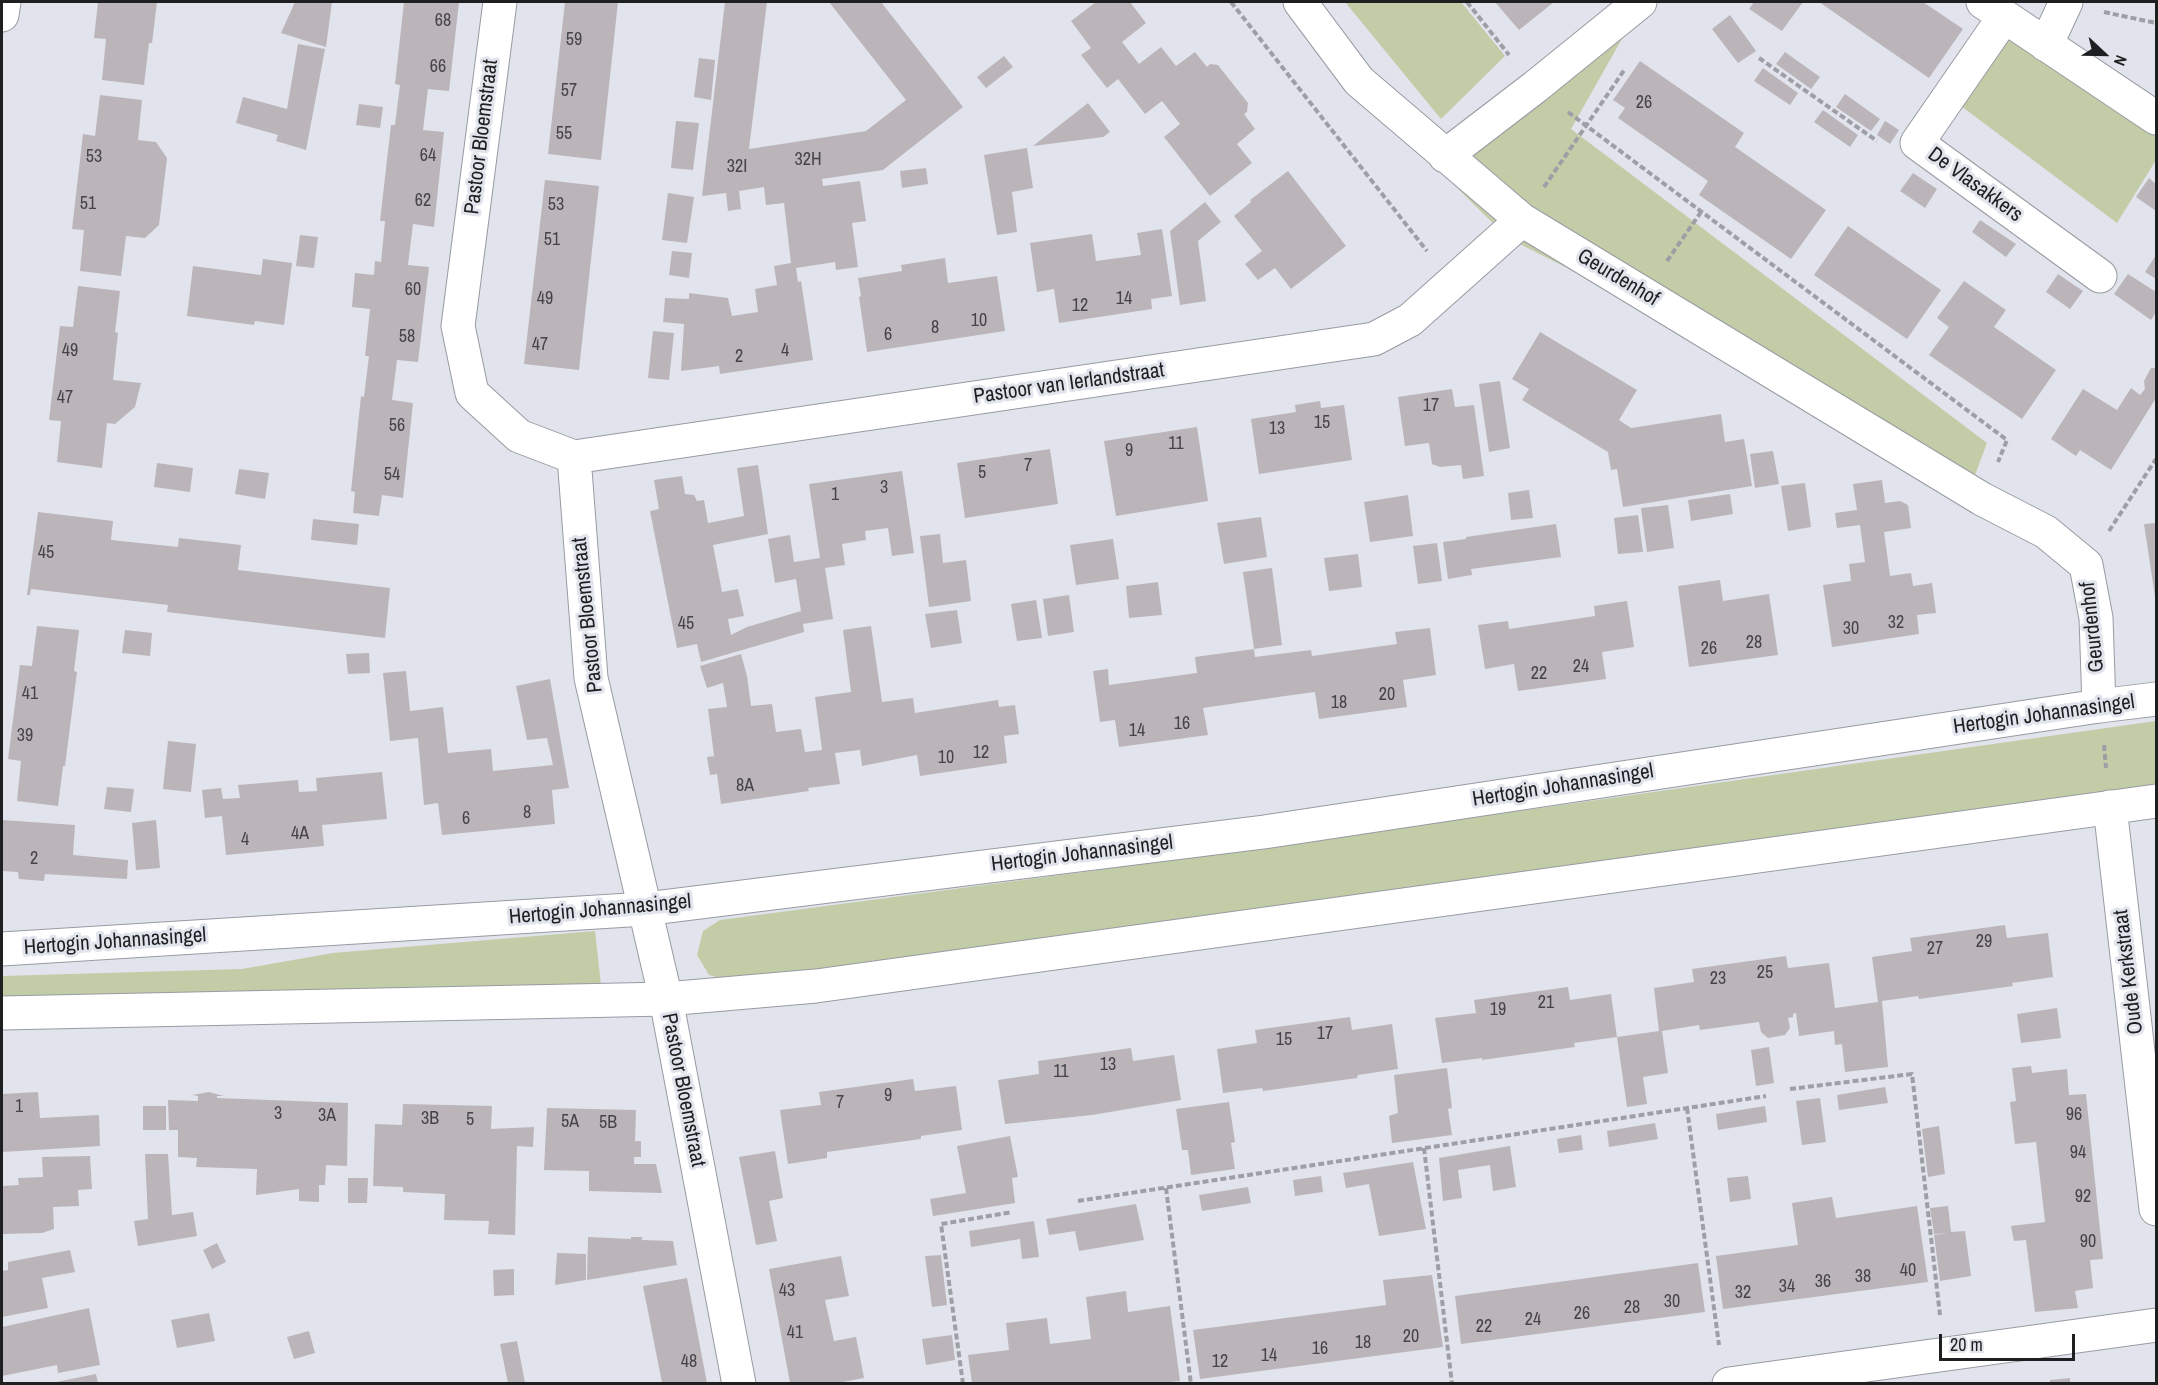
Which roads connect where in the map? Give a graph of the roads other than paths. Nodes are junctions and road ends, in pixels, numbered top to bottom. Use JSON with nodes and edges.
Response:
{"nodes":[{"id":1,"x":4,"y":2,"type":"edge"},
{"id":2,"x":500,"y":2,"type":"edge"},
{"id":3,"x":1300,"y":2,"type":"edge"},
{"id":4,"x":1640,"y":2,"type":"edge"},
{"id":5,"x":2066,"y":3,"type":"edge"},
{"id":6,"x":1994,"y":9,"type":"edge"},
{"id":7,"x":2,"y":15,"type":"edge"},
{"id":8,"x":2046,"y":45,"type":"junction"},
{"id":9,"x":2157,"y":118,"type":"edge"},
{"id":10,"x":1445,"y":156,"type":"junction"},
{"id":11,"x":1522,"y":220,"type":"junction"},
{"id":12,"x":2100,"y":276,"type":"dead end"},
{"id":13,"x":574,"y":457,"type":"junction"},
{"id":14,"x":2157,"y":699,"type":"edge"},
{"id":15,"x":2099,"y":706,"type":"junction"},
{"id":16,"x":2157,"y":801,"type":"edge"},
{"id":17,"x":2110,"y":807,"type":"junction"},
{"id":18,"x":645,"y":909,"type":"junction"},
{"id":19,"x":2,"y":949,"type":"edge"},
{"id":20,"x":2144,"y":989,"type":"edge"},
{"id":21,"x":666,"y":999,"type":"junction"},
{"id":22,"x":2,"y":1012,"type":"edge"},
{"id":23,"x":2157,"y":1209,"type":"edge"},
{"id":24,"x":2157,"y":1325,"type":"edge"},
{"id":25,"x":739,"y":1383,"type":"edge"},
{"id":26,"x":1730,"y":1383,"type":"edge"}],
"edges":[{"from":1,"to":7,"type":"street"},
{"from":2,"to":13,"type":"street","name":"Pastoor Bloemstraat"},
{"from":3,"to":10,"type":"street","name":"Geurdenhof"},
{"from":4,"to":10,"type":"street"},
{"from":5,"to":8,"type":"street"},
{"from":6,"to":8,"type":"street","name":"De Vlasakkers"},
{"from":6,"to":12,"type":"street","name":"De Vlasakkers"},
{"from":8,"to":9,"type":"street","name":"De Vlasakkers"},
{"from":10,"to":11,"type":"street","name":"Geurdenhof"},
{"from":11,"to":13,"type":"street","name":"Pastoor van Ierlandstraat"},
{"from":11,"to":15,"type":"street","name":"Geurdenhof"},
{"from":13,"to":18,"type":"street","name":"Pastoor Bloemstraat"},
{"from":14,"to":15,"type":"street","name":"Hertogin Johannasingel"},
{"from":15,"to":18,"type":"street","name":"Hertogin Johannasingel"},
{"from":16,"to":17,"type":"street"},
{"from":17,"to":20,"type":"street","name":"Oude Kerkstraat"},
{"from":17,"to":21,"type":"street"},
{"from":18,"to":19,"type":"street","name":"Hertogin Johannasingel"},
{"from":18,"to":21,"type":"street","name":"Pastoor Bloemstraat"},
{"from":20,"to":23,"type":"street","name":"Oude Kerkstraat"},
{"from":21,"to":22,"type":"street"},
{"from":21,"to":25,"type":"street","name":"Pastoor Bloemstraat"},
{"from":24,"to":26,"type":"street"}]}
